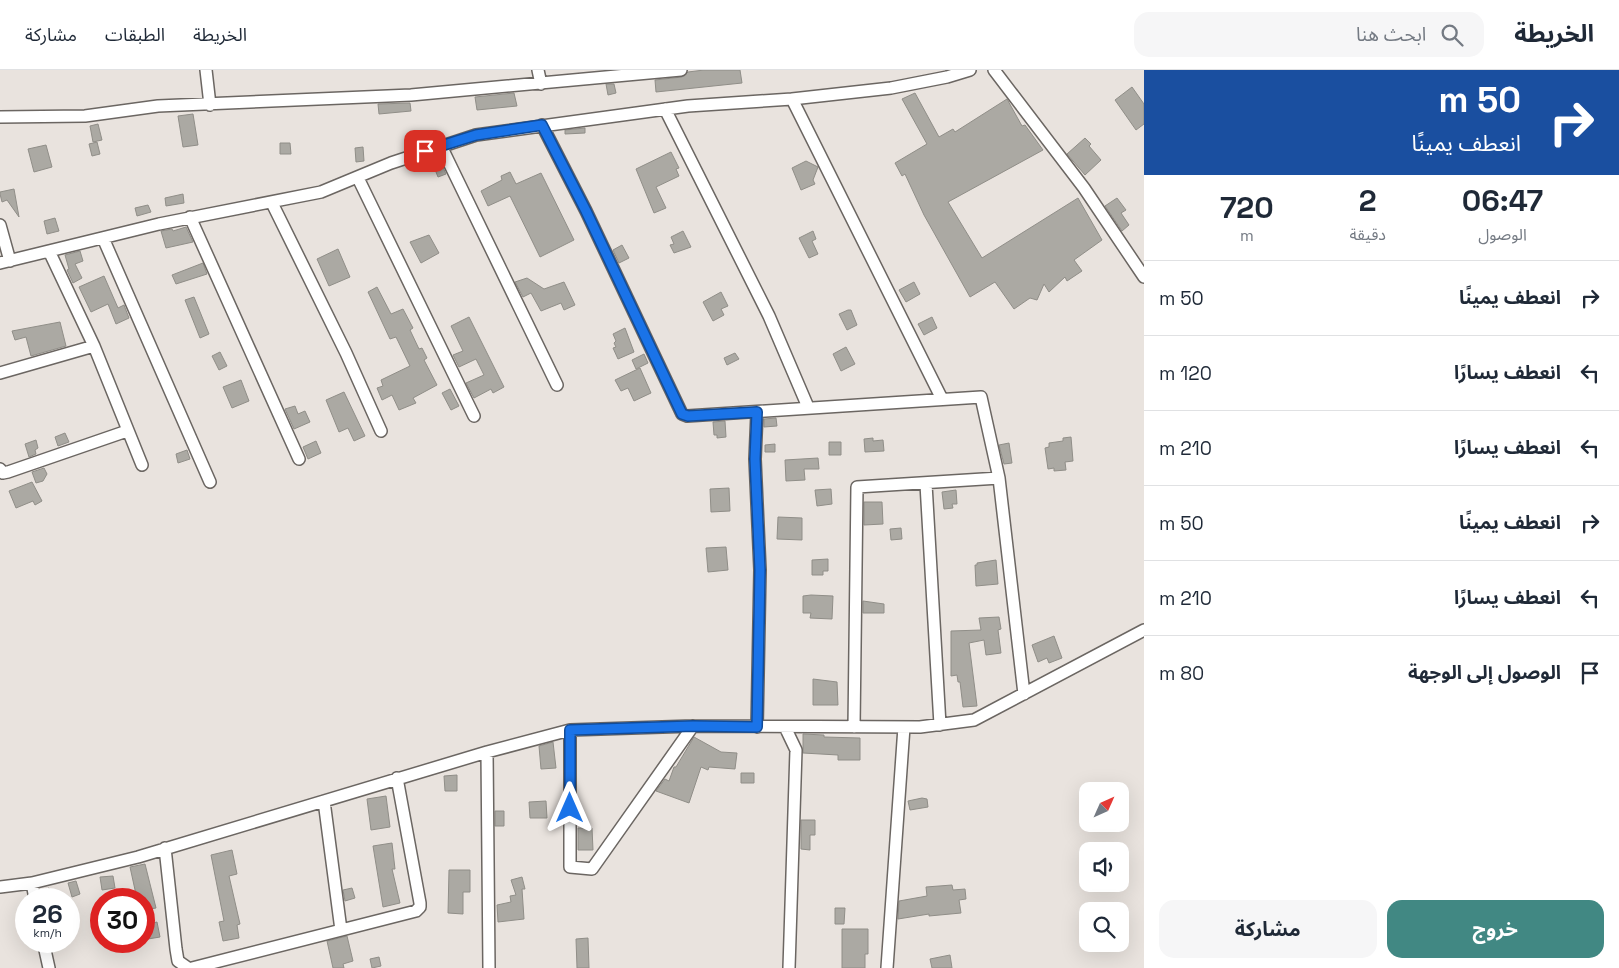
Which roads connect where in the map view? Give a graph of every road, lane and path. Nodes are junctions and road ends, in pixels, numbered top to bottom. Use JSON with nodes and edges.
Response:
{"nodes":[{"id":1,"x":206,"y":70,"type":"edge"},
{"id":2,"x":538,"y":70,"type":"edge"},
{"id":3,"x":681,"y":70,"type":"edge"},
{"id":4,"x":970,"y":70,"type":"edge"},
{"id":5,"x":994,"y":70,"type":"edge"},
{"id":6,"x":541,"y":84,"type":"junction"},
{"id":7,"x":792,"y":99,"type":"junction"},
{"id":8,"x":210,"y":105,"type":"junction"},
{"id":9,"x":665,"y":109,"type":"junction"},
{"id":10,"x":0,"y":117,"type":"edge"},
{"id":11,"x":542,"y":125,"type":"junction"},
{"id":12,"x":441,"y":146,"type":"junction"},
{"id":13,"x":358,"y":178,"type":"junction"},
{"id":14,"x":272,"y":203,"type":"junction"},
{"id":15,"x":190,"y":217,"type":"junction"},
{"id":16,"x":0,"y":225,"type":"edge"},
{"id":17,"x":103,"y":238,"type":"junction"},
{"id":18,"x":49,"y":251,"type":"junction"},
{"id":19,"x":5,"y":262,"type":"edge"},
{"id":20,"x":1144,"y":277,"type":"edge"},
{"id":21,"x":94,"y":346,"type":"junction"},
{"id":22,"x":0,"y":374,"type":"edge"},
{"id":23,"x":557,"y":385,"type":"dead end"},
{"id":24,"x":942,"y":399,"type":"junction"},
{"id":25,"x":808,"y":407,"type":"junction"},
{"id":26,"x":757,"y":412,"type":"junction"},
{"id":27,"x":474,"y":416,"type":"dead end"},
{"id":28,"x":127,"y":431,"type":"junction"},
{"id":29,"x":381,"y":431,"type":"dead end"},
{"id":30,"x":298,"y":458,"type":"dead end"},
{"id":31,"x":142,"y":466,"type":"dead end"},
{"id":32,"x":0,"y":469,"type":"edge"},
{"id":33,"x":999,"y":478,"type":"junction"},
{"id":34,"x":210,"y":482,"type":"dead end"},
{"id":35,"x":926,"y":484,"type":"junction"},
{"id":36,"x":1144,"y":630,"type":"edge"},
{"id":37,"x":1024,"y":694,"type":"junction"},
{"id":38,"x":940,"y":725,"type":"junction"},
{"id":39,"x":693,"y":726,"type":"junction"},
{"id":40,"x":757,"y":727,"type":"junction"},
{"id":41,"x":785,"y":727,"type":"junction"},
{"id":42,"x":854,"y":727,"type":"junction"},
{"id":43,"x":904,"y":727,"type":"junction"},
{"id":44,"x":570,"y":730,"type":"junction"},
{"id":45,"x":487,"y":752,"type":"junction"},
{"id":46,"x":397,"y":778,"type":"junction"},
{"id":47,"x":324,"y":801,"type":"junction"},
{"id":48,"x":165,"y":848,"type":"junction"},
{"id":49,"x":32,"y":883,"type":"junction"},
{"id":50,"x":0,"y":887,"type":"edge"},
{"id":51,"x":33,"y":888,"type":"edge"},
{"id":52,"x":341,"y":930,"type":"junction"},
{"id":53,"x":46,"y":953,"type":"edge"},
{"id":54,"x":48,"y":968,"type":"edge"},
{"id":55,"x":188,"y":968,"type":"edge"},
{"id":56,"x":192,"y":968,"type":"edge"},
{"id":57,"x":489,"y":968,"type":"edge"},
{"id":58,"x":789,"y":968,"type":"edge"},
{"id":59,"x":888,"y":968,"type":"edge"}],
"edges":[{"from":1,"to":8,"type":"street"},
{"from":2,"to":6,"type":"street"},
{"from":3,"to":6,"type":"street"},
{"from":4,"to":7,"type":"street"},
{"from":5,"to":20,"type":"street"},
{"from":6,"to":8,"type":"street"},
{"from":7,"to":9,"type":"street"},
{"from":7,"to":24,"type":"street"},
{"from":8,"to":10,"type":"street"},
{"from":9,"to":11,"type":"street"},
{"from":9,"to":25,"type":"street"},
{"from":11,"to":12,"type":"street"},
{"from":11,"to":26,"type":"street"},
{"from":12,"to":13,"type":"street"},
{"from":12,"to":23,"type":"street"},
{"from":13,"to":14,"type":"street"},
{"from":13,"to":27,"type":"street"},
{"from":14,"to":15,"type":"street"},
{"from":14,"to":29,"type":"street"},
{"from":15,"to":17,"type":"street"},
{"from":15,"to":30,"type":"street"},
{"from":16,"to":19,"type":"street"},
{"from":17,"to":18,"type":"street"},
{"from":17,"to":34,"type":"street"},
{"from":18,"to":19,"type":"street"},
{"from":18,"to":21,"type":"street"},
{"from":21,"to":22,"type":"street"},
{"from":21,"to":28,"type":"street"},
{"from":24,"to":25,"type":"street"},
{"from":24,"to":33,"type":"street"},
{"from":25,"to":26,"type":"street"},
{"from":26,"to":40,"type":"street"},
{"from":28,"to":31,"type":"street"},
{"from":28,"to":32,"type":"street"},
{"from":33,"to":35,"type":"street"},
{"from":33,"to":37,"type":"street"},
{"from":35,"to":38,"type":"street"},
{"from":35,"to":42,"type":"street"},
{"from":36,"to":37,"type":"street"},
{"from":37,"to":38,"type":"street"},
{"from":38,"to":43,"type":"street"},
{"from":39,"to":40,"type":"street"},
{"from":39,"to":44,"type":"street"},
{"from":39,"to":44,"type":"street"},
{"from":40,"to":41,"type":"street"},
{"from":41,"to":42,"type":"street"},
{"from":41,"to":58,"type":"street"},
{"from":42,"to":43,"type":"street"},
{"from":43,"to":59,"type":"street"},
{"from":44,"to":45,"type":"street"},
{"from":45,"to":46,"type":"street"},
{"from":45,"to":57,"type":"street"},
{"from":46,"to":47,"type":"street"},
{"from":46,"to":52,"type":"street"},
{"from":47,"to":48,"type":"street"},
{"from":47,"to":52,"type":"street"},
{"from":48,"to":49,"type":"street"},
{"from":48,"to":55,"type":"street"},
{"from":49,"to":50,"type":"street"},
{"from":49,"to":51,"type":"street"},
{"from":52,"to":56,"type":"street"},
{"from":53,"to":54,"type":"street"}]}
